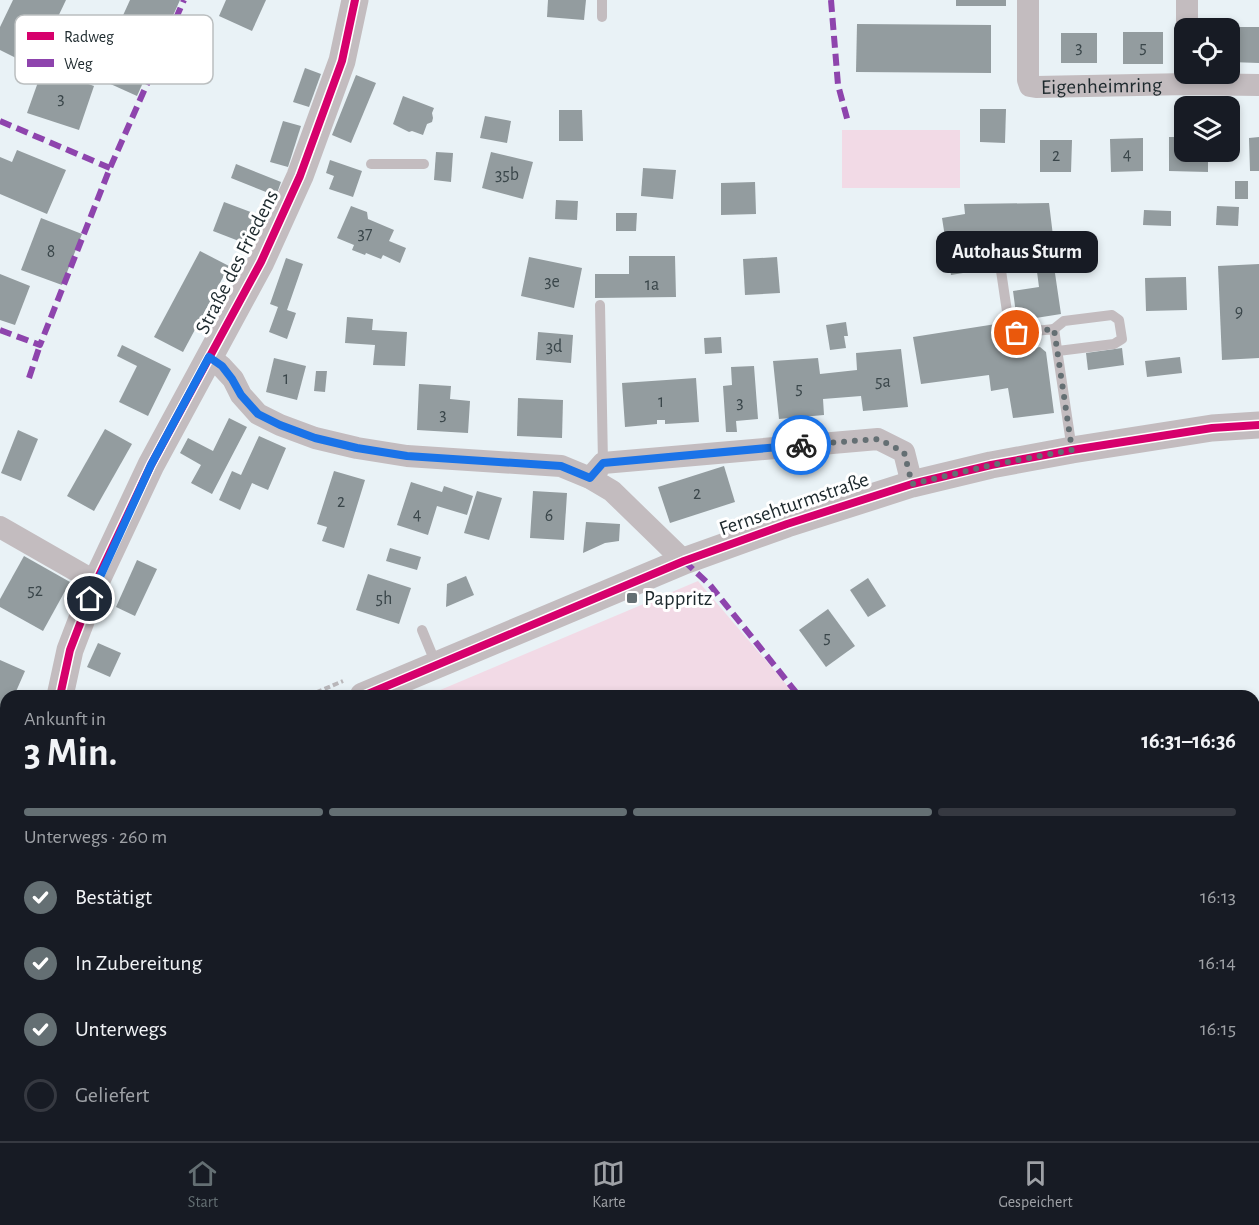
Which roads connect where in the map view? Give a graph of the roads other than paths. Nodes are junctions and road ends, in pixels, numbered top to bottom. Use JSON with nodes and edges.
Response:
{"nodes":[{"id":1,"x":355,"y":0,"type":"edge"},
{"id":2,"x":602,"y":0,"type":"edge"},
{"id":3,"x":1028,"y":0,"type":"edge"},
{"id":4,"x":1187,"y":0,"type":"edge"},
{"id":5,"x":602,"y":17,"type":"dead end"},
{"id":6,"x":1187,"y":18,"type":"edge"},
{"id":7,"x":1174,"y":80,"type":"edge"},
{"id":8,"x":1240,"y":83,"type":"edge"},
{"id":9,"x":1259,"y":85,"type":"edge"},
{"id":10,"x":371,"y":164,"type":"dead end"},
{"id":11,"x":424,"y":164,"type":"dead end"},
{"id":12,"x":1000,"y":264,"type":"dead end"},
{"id":13,"x":600,"y":305,"type":"dead end"},
{"id":14,"x":1054,"y":329,"type":"junction"},
{"id":15,"x":1058,"y":351,"type":"junction"},
{"id":16,"x":209,"y":357,"type":"junction"},
{"id":17,"x":1259,"y":425,"type":"edge"},
{"id":18,"x":1072,"y":450,"type":"junction"},
{"id":19,"x":596,"y":470,"type":"junction"},
{"id":20,"x":912,"y":484,"type":"junction"},
{"id":21,"x":0,"y":527,"type":"edge"},
{"id":22,"x":684,"y":561,"type":"junction"},
{"id":23,"x":96,"y":582,"type":"junction"},
{"id":24,"x":422,"y":630,"type":"dead end"},
{"id":25,"x":437,"y":664,"type":"junction"},
{"id":26,"x":60,"y":690,"type":"edge"},
{"id":27,"x":377,"y":690,"type":"edge"}],
"edges":[{"from":1,"to":16,"type":"street","name":"Straße des Friedens"},
{"from":2,"to":5,"type":"lane"},
{"from":3,"to":7,"type":"street","name":"Eigenheimring"},
{"from":4,"to":6,"type":"street"},
{"from":8,"to":9,"type":"street","name":"Eigenheimring"},
{"from":10,"to":11,"type":"lane"},
{"from":12,"to":14,"type":"lane"},
{"from":13,"to":19,"type":"lane"},
{"from":14,"to":15,"type":"lane"},
{"from":14,"to":15,"type":"lane"},
{"from":15,"to":18,"type":"lane"},
{"from":16,"to":19,"type":"street"},
{"from":16,"to":23,"type":"street","name":"Straße des Friedens"},
{"from":17,"to":18,"type":"street","name":"Fernsehturmstraße"},
{"from":18,"to":20,"type":"street","name":"Fernsehturmstraße"},
{"from":19,"to":20,"type":"street"},
{"from":19,"to":22,"type":"street"},
{"from":20,"to":22,"type":"street","name":"Fernsehturmstraße"},
{"from":21,"to":23,"type":"street"},
{"from":22,"to":25,"type":"street","name":"Fernsehturmstraße"},
{"from":23,"to":26,"type":"street","name":"Straße des Friedens"},
{"from":24,"to":25,"type":"lane"},
{"from":25,"to":27,"type":"street","name":"Fernsehturmstraße"}]}
